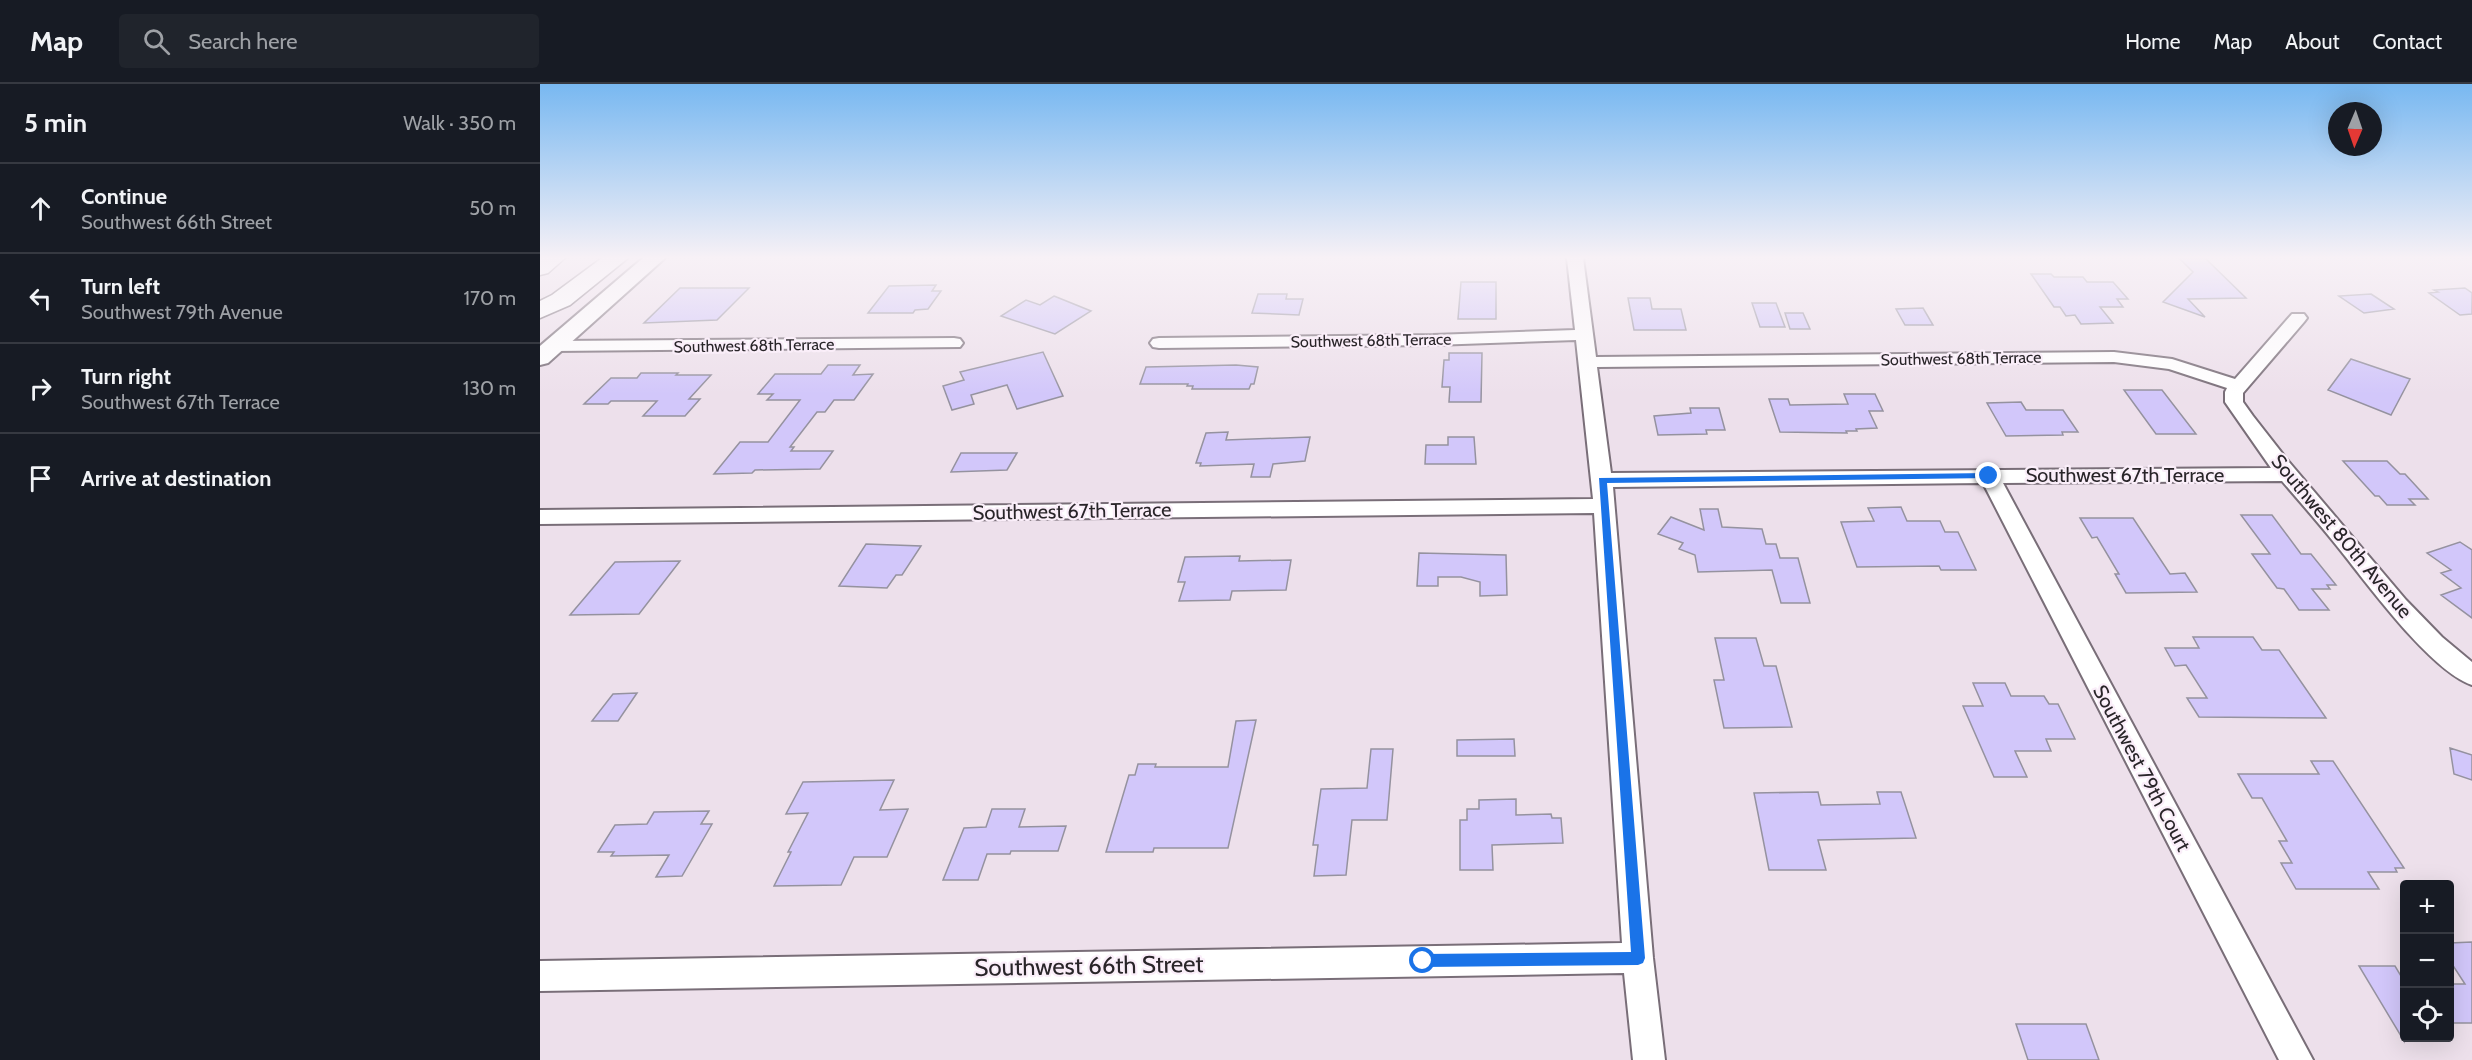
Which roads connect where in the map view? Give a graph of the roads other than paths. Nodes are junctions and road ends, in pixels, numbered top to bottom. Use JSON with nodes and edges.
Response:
{"nodes":[{"id":1,"x":554,"y":304,"type":"edge"},
{"id":2,"x":603,"y":304,"type":"edge"},
{"id":3,"x":1580,"y":304,"type":"edge"},
{"id":4,"x":540,"y":310,"type":"edge"},
{"id":5,"x":2298,"y":318,"type":"dead end"},
{"id":6,"x":1583,"y":335,"type":"junction"},
{"id":7,"x":954,"y":343,"type":"dead end"},
{"id":8,"x":1159,"y":343,"type":"dead end"},
{"id":9,"x":547,"y":352,"type":"edge"},
{"id":10,"x":1588,"y":362,"type":"junction"},
{"id":11,"x":2239,"y":386,"type":"junction"},
{"id":12,"x":2288,"y":474,"type":"junction"},
{"id":13,"x":1989,"y":476,"type":"junction"},
{"id":14,"x":1602,"y":480,"type":"junction"},
{"id":15,"x":1604,"y":506,"type":"junction"},
{"id":16,"x":540,"y":517,"type":"edge"},
{"id":17,"x":2472,"y":675,"type":"edge"},
{"id":18,"x":1638,"y":958,"type":"junction"},
{"id":19,"x":540,"y":976,"type":"edge"},
{"id":20,"x":1649,"y":1060,"type":"edge"},
{"id":21,"x":2297,"y":1060,"type":"edge"}],
"edges":[{"from":1,"to":4,"type":"highway"},
{"from":2,"to":9,"type":"street"},
{"from":3,"to":6,"type":"street"},
{"from":5,"to":11,"type":"street"},
{"from":6,"to":8,"type":"street","name":"Southwest 68th Terrace"},
{"from":6,"to":10,"type":"street"},
{"from":7,"to":9,"type":"street","name":"Southwest 68th Terrace"},
{"from":10,"to":11,"type":"street","name":"Southwest 68th Terrace"},
{"from":10,"to":14,"type":"street"},
{"from":11,"to":12,"type":"street","name":"Southwest 80th Avenue"},
{"from":12,"to":13,"type":"street","name":"Southwest 67th Terrace"},
{"from":12,"to":17,"type":"street","name":"Southwest 80th Avenue"},
{"from":13,"to":14,"type":"street","name":"Southwest 67th Terrace"},
{"from":13,"to":21,"type":"street","name":"Southwest 79th Court"},
{"from":14,"to":15,"type":"street"},
{"from":15,"to":16,"type":"street","name":"Southwest 67th Terrace"},
{"from":15,"to":18,"type":"street"},
{"from":18,"to":19,"type":"street","name":"Southwest 66th Street"},
{"from":18,"to":20,"type":"street"}]}
